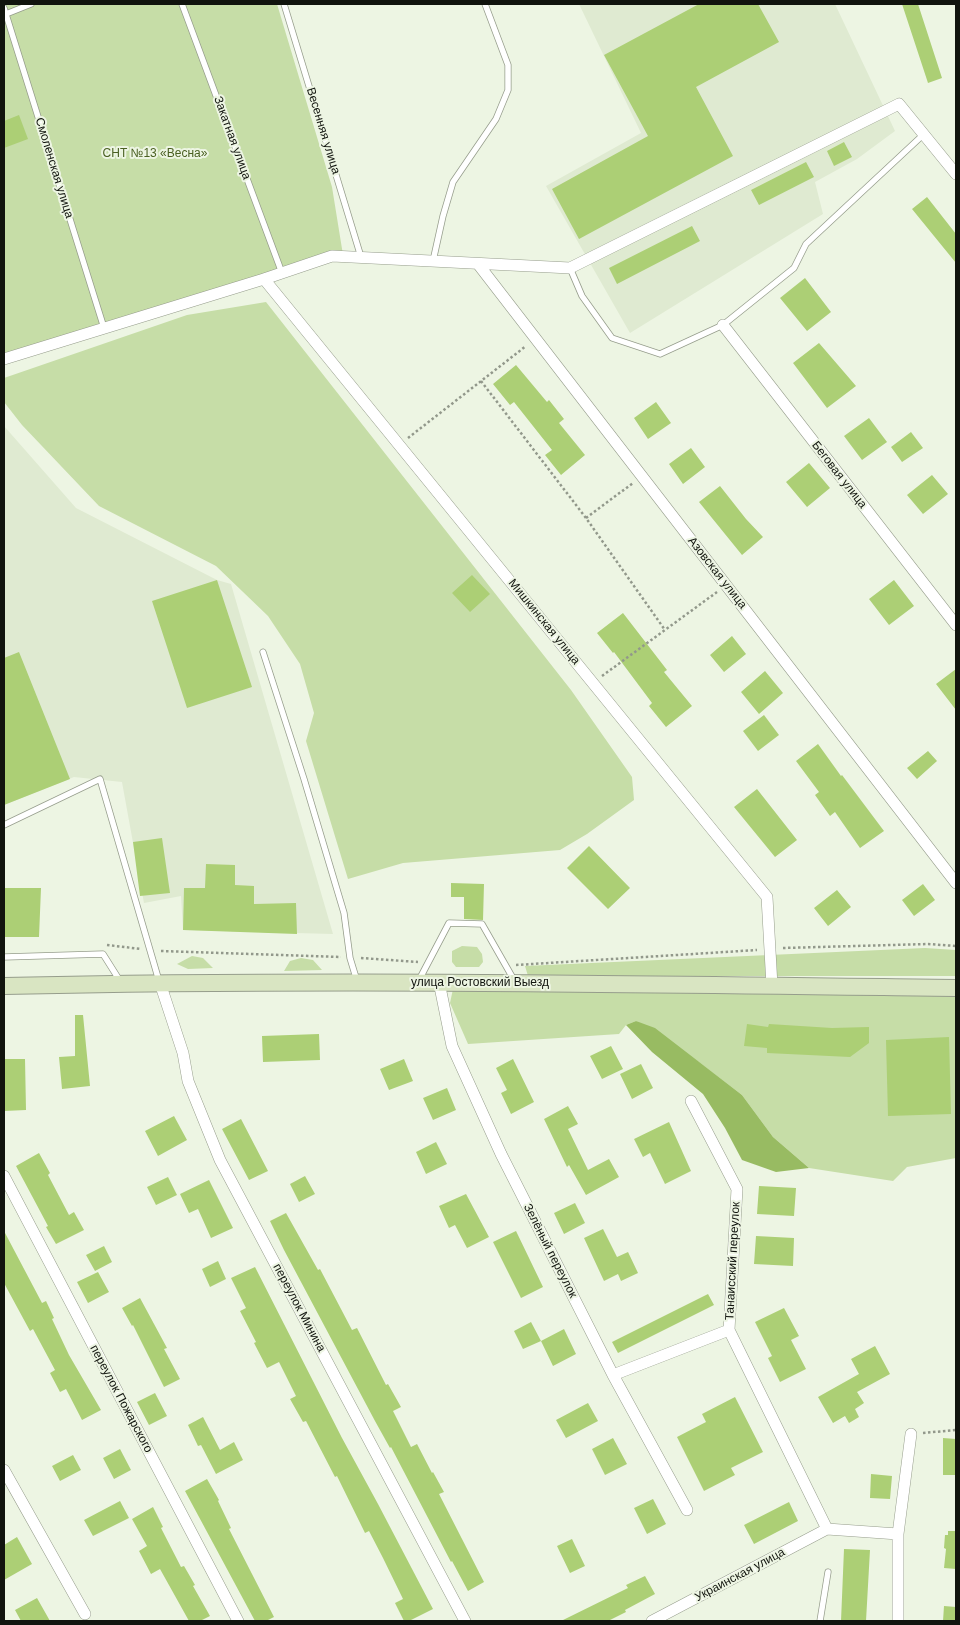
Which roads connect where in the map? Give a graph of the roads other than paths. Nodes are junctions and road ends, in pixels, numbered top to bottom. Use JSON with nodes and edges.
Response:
{"nodes":[{"id":1,"x":31,"y":4,"type":"edge"},
{"id":2,"x":182,"y":4,"type":"edge"},
{"id":3,"x":284,"y":4,"type":"edge"},
{"id":4,"x":485,"y":4,"type":"edge"},
{"id":5,"x":5,"y":11,"type":"edge"},
{"id":6,"x":924,"y":134,"type":"junction"},
{"id":7,"x":956,"y":174,"type":"edge"},
{"id":8,"x":361,"y":257,"type":"junction"},
{"id":9,"x":433,"y":261,"type":"junction"},
{"id":10,"x":478,"y":264,"type":"junction"},
{"id":11,"x":570,"y":268,"type":"junction"},
{"id":12,"x":282,"y":273,"type":"junction"},
{"id":13,"x":264,"y":279,"type":"junction"},
{"id":14,"x":723,"y":325,"type":"junction"},
{"id":15,"x":104,"y":328,"type":"junction"},
{"id":16,"x":4,"y":359,"type":"edge"},
{"id":17,"x":956,"y":625,"type":"edge"},
{"id":18,"x":263,"y":652,"type":"dead end"},
{"id":19,"x":4,"y":826,"type":"edge"},
{"id":20,"x":956,"y":883,"type":"edge"},
{"id":21,"x":4,"y":956,"type":"edge"},
{"id":22,"x":418,"y":982,"type":"junction"},
{"id":23,"x":439,"y":982,"type":"junction"},
{"id":24,"x":160,"y":983,"type":"junction"},
{"id":25,"x":358,"y":983,"type":"junction"},
{"id":26,"x":516,"y":983,"type":"junction"},
{"id":27,"x":121,"y":984,"type":"junction"},
{"id":28,"x":4,"y":986,"type":"edge"},
{"id":29,"x":772,"y":986,"type":"junction"},
{"id":30,"x":956,"y":988,"type":"edge"},
{"id":31,"x":691,"y":1101,"type":"dead end"},
{"id":32,"x":4,"y":1176,"type":"edge"},
{"id":33,"x":729,"y":1330,"type":"junction"},
{"id":34,"x":613,"y":1375,"type":"junction"},
{"id":35,"x":911,"y":1434,"type":"road end"},
{"id":36,"x":4,"y":1470,"type":"edge"},
{"id":37,"x":687,"y":1510,"type":"dead end"},
{"id":38,"x":827,"y":1529,"type":"junction"},
{"id":39,"x":898,"y":1534,"type":"junction"},
{"id":40,"x":828,"y":1572,"type":"dead end"},
{"id":41,"x":85,"y":1614,"type":"dead end"},
{"id":42,"x":238,"y":1621,"type":"edge"},
{"id":43,"x":465,"y":1621,"type":"edge"},
{"id":44,"x":652,"y":1621,"type":"edge"},
{"id":45,"x":820,"y":1621,"type":"edge"},
{"id":46,"x":898,"y":1621,"type":"edge"}],
"edges":[{"from":1,"to":5,"type":"lane"},
{"from":2,"to":12,"type":"lane","name":"Закатная улица"},
{"from":3,"to":8,"type":"lane","name":"Весенняя улица"},
{"from":4,"to":9,"type":"lane"},
{"from":5,"to":15,"type":"lane","name":"Смоленская улица"},
{"from":6,"to":7,"type":"street"},
{"from":6,"to":11,"type":"street"},
{"from":6,"to":14,"type":"lane"},
{"from":8,"to":9,"type":"street"},
{"from":8,"to":12,"type":"street"},
{"from":9,"to":10,"type":"street"},
{"from":10,"to":11,"type":"street"},
{"from":10,"to":20,"type":"street","name":"Азовская улица"},
{"from":11,"to":14,"type":"lane"},
{"from":12,"to":13,"type":"street"},
{"from":13,"to":15,"type":"street"},
{"from":13,"to":29,"type":"street","name":"Мишкинская улица"},
{"from":14,"to":17,"type":"street","name":"Беговая улица"},
{"from":15,"to":16,"type":"street"},
{"from":18,"to":25,"type":"lane"},
{"from":19,"to":24,"type":"lane"},
{"from":21,"to":27,"type":"lane"},
{"from":22,"to":23,"type":"main road","name":"улица Ростовский Выезд"},
{"from":22,"to":25,"type":"main road","name":"улица Ростовский Выезд"},
{"from":22,"to":26,"type":"lane"},
{"from":23,"to":26,"type":"main road","name":"улица Ростовский Выезд"},
{"from":23,"to":34,"type":"street","name":"Зелёный переулок"},
{"from":24,"to":25,"type":"main road","name":"улица Ростовский Выезд"},
{"from":24,"to":27,"type":"main road","name":"улица Ростовский Выезд"},
{"from":24,"to":43,"type":"street","name":"переулок Минина"},
{"from":26,"to":29,"type":"main road","name":"улица Ростовский Выезд"},
{"from":27,"to":28,"type":"main road","name":"улица Ростовский Выезд"},
{"from":29,"to":30,"type":"main road","name":"улица Ростовский Выезд"},
{"from":31,"to":33,"type":"street","name":"Танаисский переулок"},
{"from":32,"to":42,"type":"street","name":"переулок Пожарского"},
{"from":33,"to":34,"type":"street"},
{"from":33,"to":38,"type":"street","name":"Танаисский переулок"},
{"from":34,"to":37,"type":"street","name":"Зелёный переулок"},
{"from":35,"to":39,"type":"street"},
{"from":36,"to":41,"type":"street"},
{"from":38,"to":39,"type":"street"},
{"from":38,"to":44,"type":"street","name":"Украинская улица"},
{"from":39,"to":46,"type":"street"},
{"from":40,"to":45,"type":"lane"}]}
